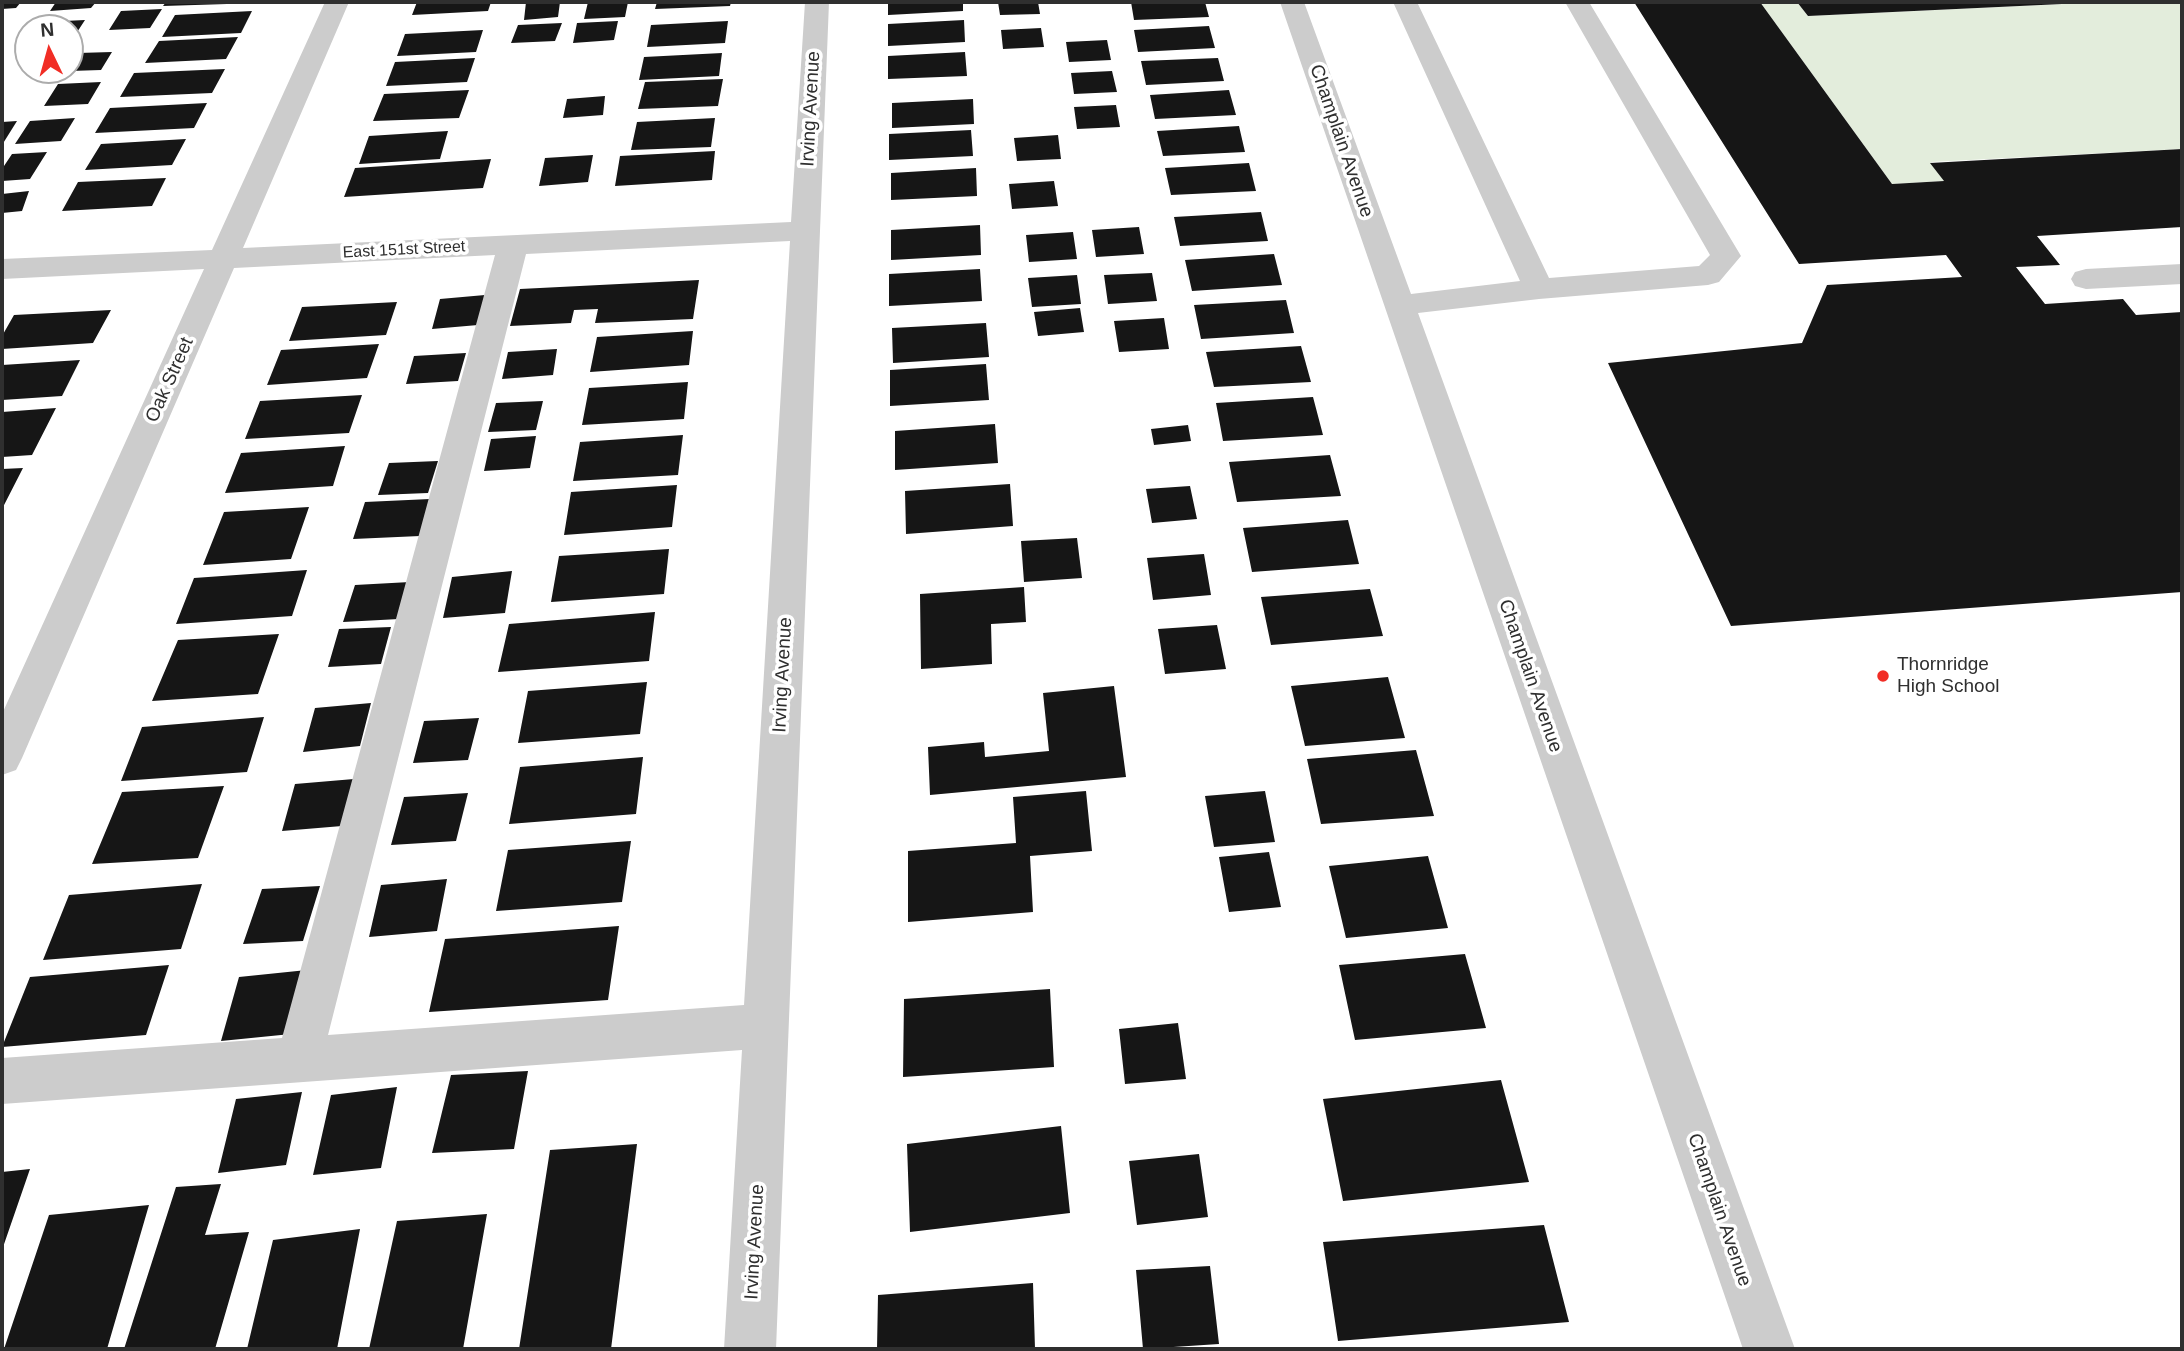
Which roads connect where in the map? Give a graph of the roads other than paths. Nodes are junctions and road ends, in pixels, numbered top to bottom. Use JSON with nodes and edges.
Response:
{"nodes":[{"id":1,"x":337,"y":2,"type":"edge"},
{"id":2,"x":817,"y":2,"type":"edge"},
{"id":3,"x":1292,"y":2,"type":"edge"},
{"id":4,"x":1405,"y":2,"type":"edge"},
{"id":5,"x":1577,"y":2,"type":"edge"},
{"id":6,"x":805,"y":231,"type":"junction"},
{"id":7,"x":513,"y":245,"type":"junction"},
{"id":8,"x":223,"y":259,"type":"junction"},
{"id":9,"x":2,"y":269,"type":"edge"},
{"id":10,"x":2182,"y":274,"type":"edge"},
{"id":11,"x":2086,"y":279,"type":"dead end"},
{"id":12,"x":1539,"y":289,"type":"junction"},
{"id":13,"x":1399,"y":305,"type":"junction"},
{"id":14,"x":2,"y":758,"type":"edge"},
{"id":15,"x":766,"y":1026,"type":"junction"},
{"id":16,"x":299,"y":1059,"type":"junction"},
{"id":17,"x":2,"y":1081,"type":"edge"},
{"id":18,"x":750,"y":1349,"type":"edge"},
{"id":19,"x":1769,"y":1349,"type":"edge"}],
"edges":[{"from":1,"to":8,"type":"street","name":"Oak Street"},
{"from":2,"to":6,"type":"street","name":"Irving Avenue"},
{"from":3,"to":13,"type":"street","name":"Champlain Avenue"},
{"from":4,"to":12,"type":"street"},
{"from":5,"to":12,"type":"street"},
{"from":6,"to":7,"type":"street","name":"East 151st Street"},
{"from":6,"to":15,"type":"street","name":"Irving Avenue"},
{"from":7,"to":8,"type":"street","name":"East 151st Street"},
{"from":7,"to":16,"type":"street"},
{"from":8,"to":9,"type":"street","name":"East 151st Street"},
{"from":8,"to":14,"type":"street","name":"Oak Street"},
{"from":10,"to":11,"type":"street"},
{"from":12,"to":13,"type":"street"},
{"from":13,"to":19,"type":"street","name":"Champlain Avenue"},
{"from":15,"to":16,"type":"street"},
{"from":15,"to":18,"type":"street","name":"Irving Avenue"},
{"from":16,"to":17,"type":"street"}]}
